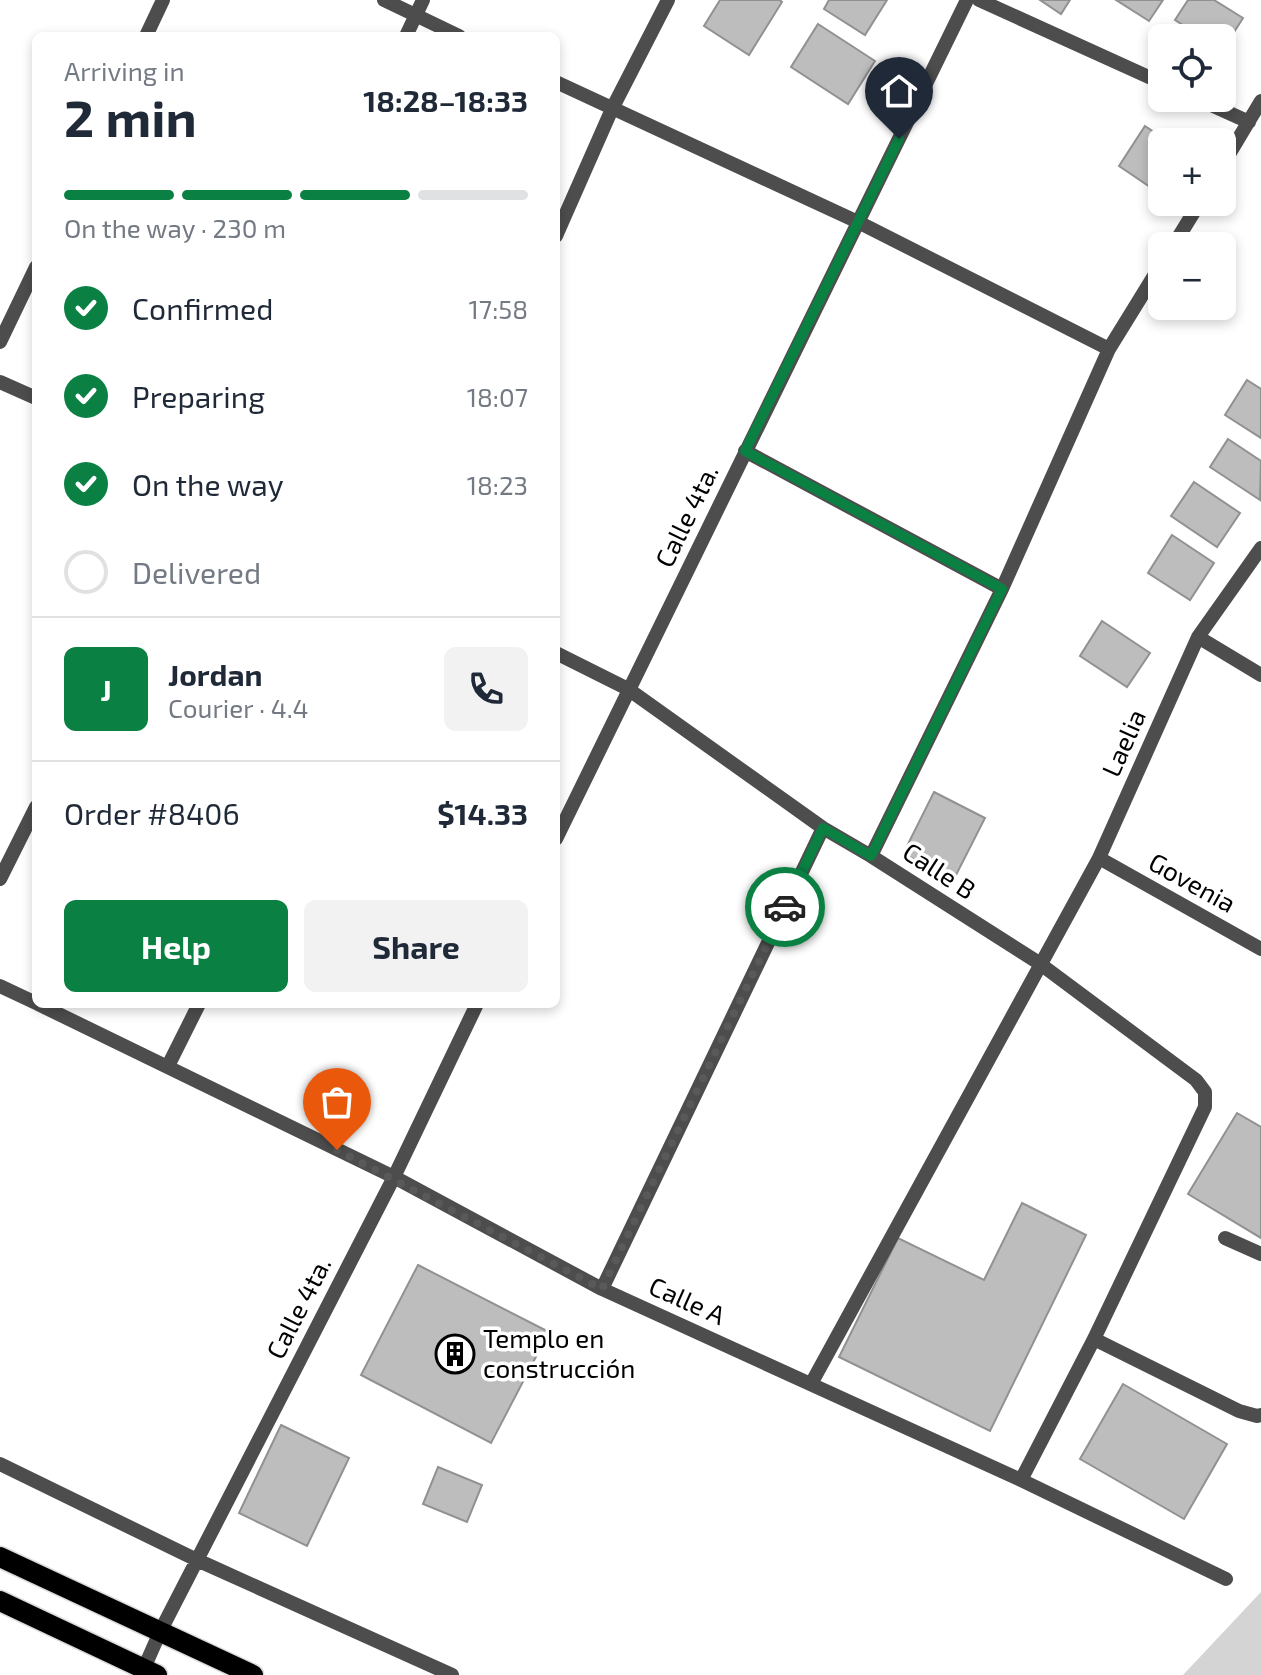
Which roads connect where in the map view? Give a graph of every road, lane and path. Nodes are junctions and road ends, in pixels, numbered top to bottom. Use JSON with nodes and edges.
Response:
{"nodes":[{"id":1,"x":163,"y":0,"type":"edge"},
{"id":2,"x":384,"y":0,"type":"edge"},
{"id":3,"x":423,"y":0,"type":"edge"},
{"id":4,"x":668,"y":0,"type":"edge"},
{"id":5,"x":967,"y":0,"type":"edge"},
{"id":6,"x":979,"y":0,"type":"edge"},
{"id":7,"x":416,"y":15,"type":"junction"},
{"id":8,"x":148,"y":32,"type":"edge"},
{"id":9,"x":408,"y":32,"type":"edge"},
{"id":10,"x":451,"y":32,"type":"edge"},
{"id":11,"x":1148,"y":77,"type":"edge"},
{"id":12,"x":560,"y":84,"type":"edge"},
{"id":13,"x":1261,"y":101,"type":"edge"},
{"id":14,"x":612,"y":109,"type":"junction"},
{"id":15,"x":1227,"y":112,"type":"edge"},
{"id":16,"x":1249,"y":122,"type":"junction"},
{"id":17,"x":1236,"y":143,"type":"edge"},
{"id":18,"x":858,"y":222,"type":"junction"},
{"id":19,"x":560,"y":227,"type":"edge"},
{"id":20,"x":32,"y":275,"type":"edge"},
{"id":21,"x":1148,"y":286,"type":"edge"},
{"id":22,"x":0,"y":342,"type":"edge"},
{"id":23,"x":1109,"y":349,"type":"junction"},
{"id":24,"x":0,"y":382,"type":"edge"},
{"id":25,"x":32,"y":396,"type":"edge"},
{"id":26,"x":745,"y":451,"type":"junction"},
{"id":27,"x":1261,"y":548,"type":"edge"},
{"id":28,"x":1002,"y":589,"type":"junction"},
{"id":29,"x":1198,"y":637,"type":"junction"},
{"id":30,"x":560,"y":655,"type":"edge"},
{"id":31,"x":1261,"y":675,"type":"edge"},
{"id":32,"x":628,"y":689,"type":"junction"},
{"id":33,"x":32,"y":815,"type":"edge"},
{"id":34,"x":823,"y":828,"type":"junction"},
{"id":35,"x":560,"y":831,"type":"edge"},
{"id":36,"x":871,"y":856,"type":"junction"},
{"id":37,"x":1099,"y":858,"type":"junction"},
{"id":38,"x":0,"y":879,"type":"edge"},
{"id":39,"x":1261,"y":949,"type":"edge"},
{"id":40,"x":1039,"y":963,"type":"junction"},
{"id":41,"x":0,"y":986,"type":"edge"},
{"id":42,"x":32,"y":1002,"type":"edge"},
{"id":43,"x":45,"y":1008,"type":"edge"},
{"id":44,"x":197,"y":1008,"type":"edge"},
{"id":45,"x":475,"y":1008,"type":"edge"},
{"id":46,"x":168,"y":1066,"type":"junction"},
{"id":47,"x":394,"y":1177,"type":"junction"},
{"id":48,"x":1225,"y":1238,"type":"dead end"},
{"id":49,"x":1261,"y":1254,"type":"edge"},
{"id":50,"x":602,"y":1289,"type":"junction"},
{"id":51,"x":1094,"y":1339,"type":"junction"},
{"id":52,"x":811,"y":1384,"type":"junction"},
{"id":53,"x":1261,"y":1415,"type":"edge"},
{"id":54,"x":0,"y":1464,"type":"edge"},
{"id":55,"x":1021,"y":1480,"type":"junction"},
{"id":56,"x":0,"y":1557,"type":"edge"},
{"id":57,"x":197,"y":1560,"type":"junction"},
{"id":58,"x":1226,"y":1579,"type":"dead end"},
{"id":59,"x":0,"y":1601,"type":"edge"},
{"id":60,"x":160,"y":1632,"type":"junction"},
{"id":61,"x":147,"y":1673,"type":"edge"},
{"id":62,"x":253,"y":1675,"type":"edge"},
{"id":63,"x":452,"y":1675,"type":"edge"}],
"edges":[{"from":1,"to":8,"type":"street"},
{"from":2,"to":7,"type":"street"},
{"from":3,"to":7,"type":"street"},
{"from":4,"to":14,"type":"street"},
{"from":5,"to":18,"type":"street","name":"Calle 4ta."},
{"from":6,"to":11,"type":"street"},
{"from":7,"to":9,"type":"street"},
{"from":7,"to":10,"type":"street"},
{"from":12,"to":14,"type":"street"},
{"from":13,"to":16,"type":"street"},
{"from":14,"to":18,"type":"street"},
{"from":14,"to":19,"type":"street"},
{"from":15,"to":16,"type":"street"},
{"from":16,"to":17,"type":"street"},
{"from":18,"to":23,"type":"street"},
{"from":18,"to":26,"type":"street","name":"Calle 4ta."},
{"from":20,"to":22,"type":"street"},
{"from":21,"to":23,"type":"street"},
{"from":23,"to":28,"type":"street"},
{"from":24,"to":25,"type":"street"},
{"from":26,"to":28,"type":"street"},
{"from":26,"to":32,"type":"street","name":"Calle 4ta."},
{"from":27,"to":29,"type":"street","name":"Laelia"},
{"from":28,"to":36,"type":"street"},
{"from":29,"to":31,"type":"street"},
{"from":29,"to":37,"type":"street","name":"Laelia"},
{"from":30,"to":32,"type":"street","name":"Calle B"},
{"from":32,"to":34,"type":"street","name":"Calle B"},
{"from":32,"to":35,"type":"street","name":"Calle 4ta."},
{"from":33,"to":38,"type":"street"},
{"from":34,"to":36,"type":"street","name":"Calle B"},
{"from":34,"to":50,"type":"street"},
{"from":36,"to":40,"type":"street","name":"Calle B"},
{"from":37,"to":39,"type":"street","name":"Govenia"},
{"from":37,"to":40,"type":"street","name":"Laelia"},
{"from":40,"to":51,"type":"street","name":"Calle B"},
{"from":40,"to":52,"type":"street","name":"Laelia"},
{"from":41,"to":42,"type":"street","name":"Calle A"},
{"from":43,"to":46,"type":"street","name":"Calle A"},
{"from":44,"to":46,"type":"street"},
{"from":45,"to":47,"type":"street","name":"Calle 4ta."},
{"from":46,"to":47,"type":"street","name":"Calle A"},
{"from":47,"to":50,"type":"street","name":"Calle A"},
{"from":47,"to":57,"type":"street","name":"Calle 4ta."},
{"from":48,"to":49,"type":"street"},
{"from":50,"to":52,"type":"street","name":"Calle A"},
{"from":51,"to":53,"type":"street"},
{"from":51,"to":55,"type":"street"},
{"from":52,"to":55,"type":"street","name":"Calle A"},
{"from":54,"to":57,"type":"street"},
{"from":55,"to":58,"type":"street","name":"Calle A"},
{"from":56,"to":60,"type":"main road"},
{"from":57,"to":60,"type":"street","name":"Calle 4ta."},
{"from":57,"to":63,"type":"street"},
{"from":59,"to":61,"type":"main road"},
{"from":60,"to":61,"type":"street","name":"Calle 4ta."},
{"from":60,"to":62,"type":"main road"}]}
